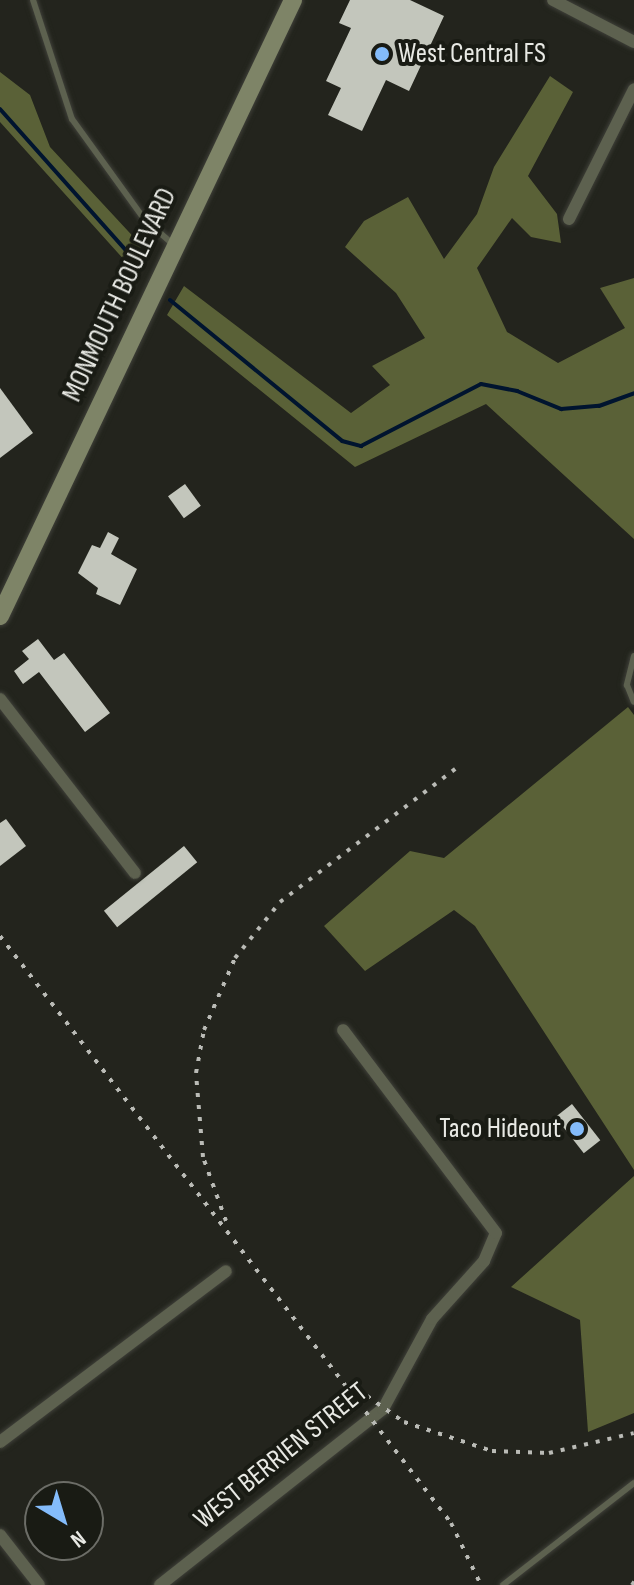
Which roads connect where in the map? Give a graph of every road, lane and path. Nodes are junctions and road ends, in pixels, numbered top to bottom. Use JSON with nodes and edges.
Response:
{"nodes":[{"id":1,"x":33,"y":0,"type":"edge"},
{"id":2,"x":293,"y":0,"type":"edge"},
{"id":3,"x":553,"y":0,"type":"edge"},
{"id":4,"x":570,"y":4,"type":"edge"},
{"id":5,"x":634,"y":42,"type":"edge"},
{"id":6,"x":634,"y":89,"type":"edge"},
{"id":7,"x":569,"y":219,"type":"dead end"},
{"id":8,"x":174,"y":245,"type":"junction"},
{"id":9,"x":0,"y":616,"type":"edge"},
{"id":10,"x":634,"y":656,"type":"edge"},
{"id":11,"x":0,"y":699,"type":"edge"},
{"id":12,"x":634,"y":702,"type":"edge"},
{"id":13,"x":135,"y":873,"type":"dead end"},
{"id":14,"x":343,"y":1030,"type":"dead end"},
{"id":15,"x":226,"y":1271,"type":"dead end"},
{"id":16,"x":0,"y":1442,"type":"edge"},
{"id":17,"x":634,"y":1483,"type":"edge"},
{"id":18,"x":0,"y":1535,"type":"edge"},
{"id":19,"x":39,"y":1585,"type":"edge"},
{"id":20,"x":160,"y":1585,"type":"edge"},
{"id":21,"x":503,"y":1585,"type":"edge"}],
"edges":[{"from":1,"to":8,"type":"lane"},
{"from":2,"to":8,"type":"street","name":"MONMOUTH BOULEVARD"},
{"from":3,"to":4,"type":"street"},
{"from":4,"to":5,"type":"street"},
{"from":6,"to":7,"type":"street"},
{"from":8,"to":9,"type":"street","name":"MONMOUTH BOULEVARD"},
{"from":10,"to":12,"type":"lane"},
{"from":11,"to":13,"type":"street"},
{"from":14,"to":20,"type":"street","name":"WEST BERRIEN STREET"},
{"from":15,"to":16,"type":"street"},
{"from":17,"to":21,"type":"lane"},
{"from":18,"to":19,"type":"street"}]}
